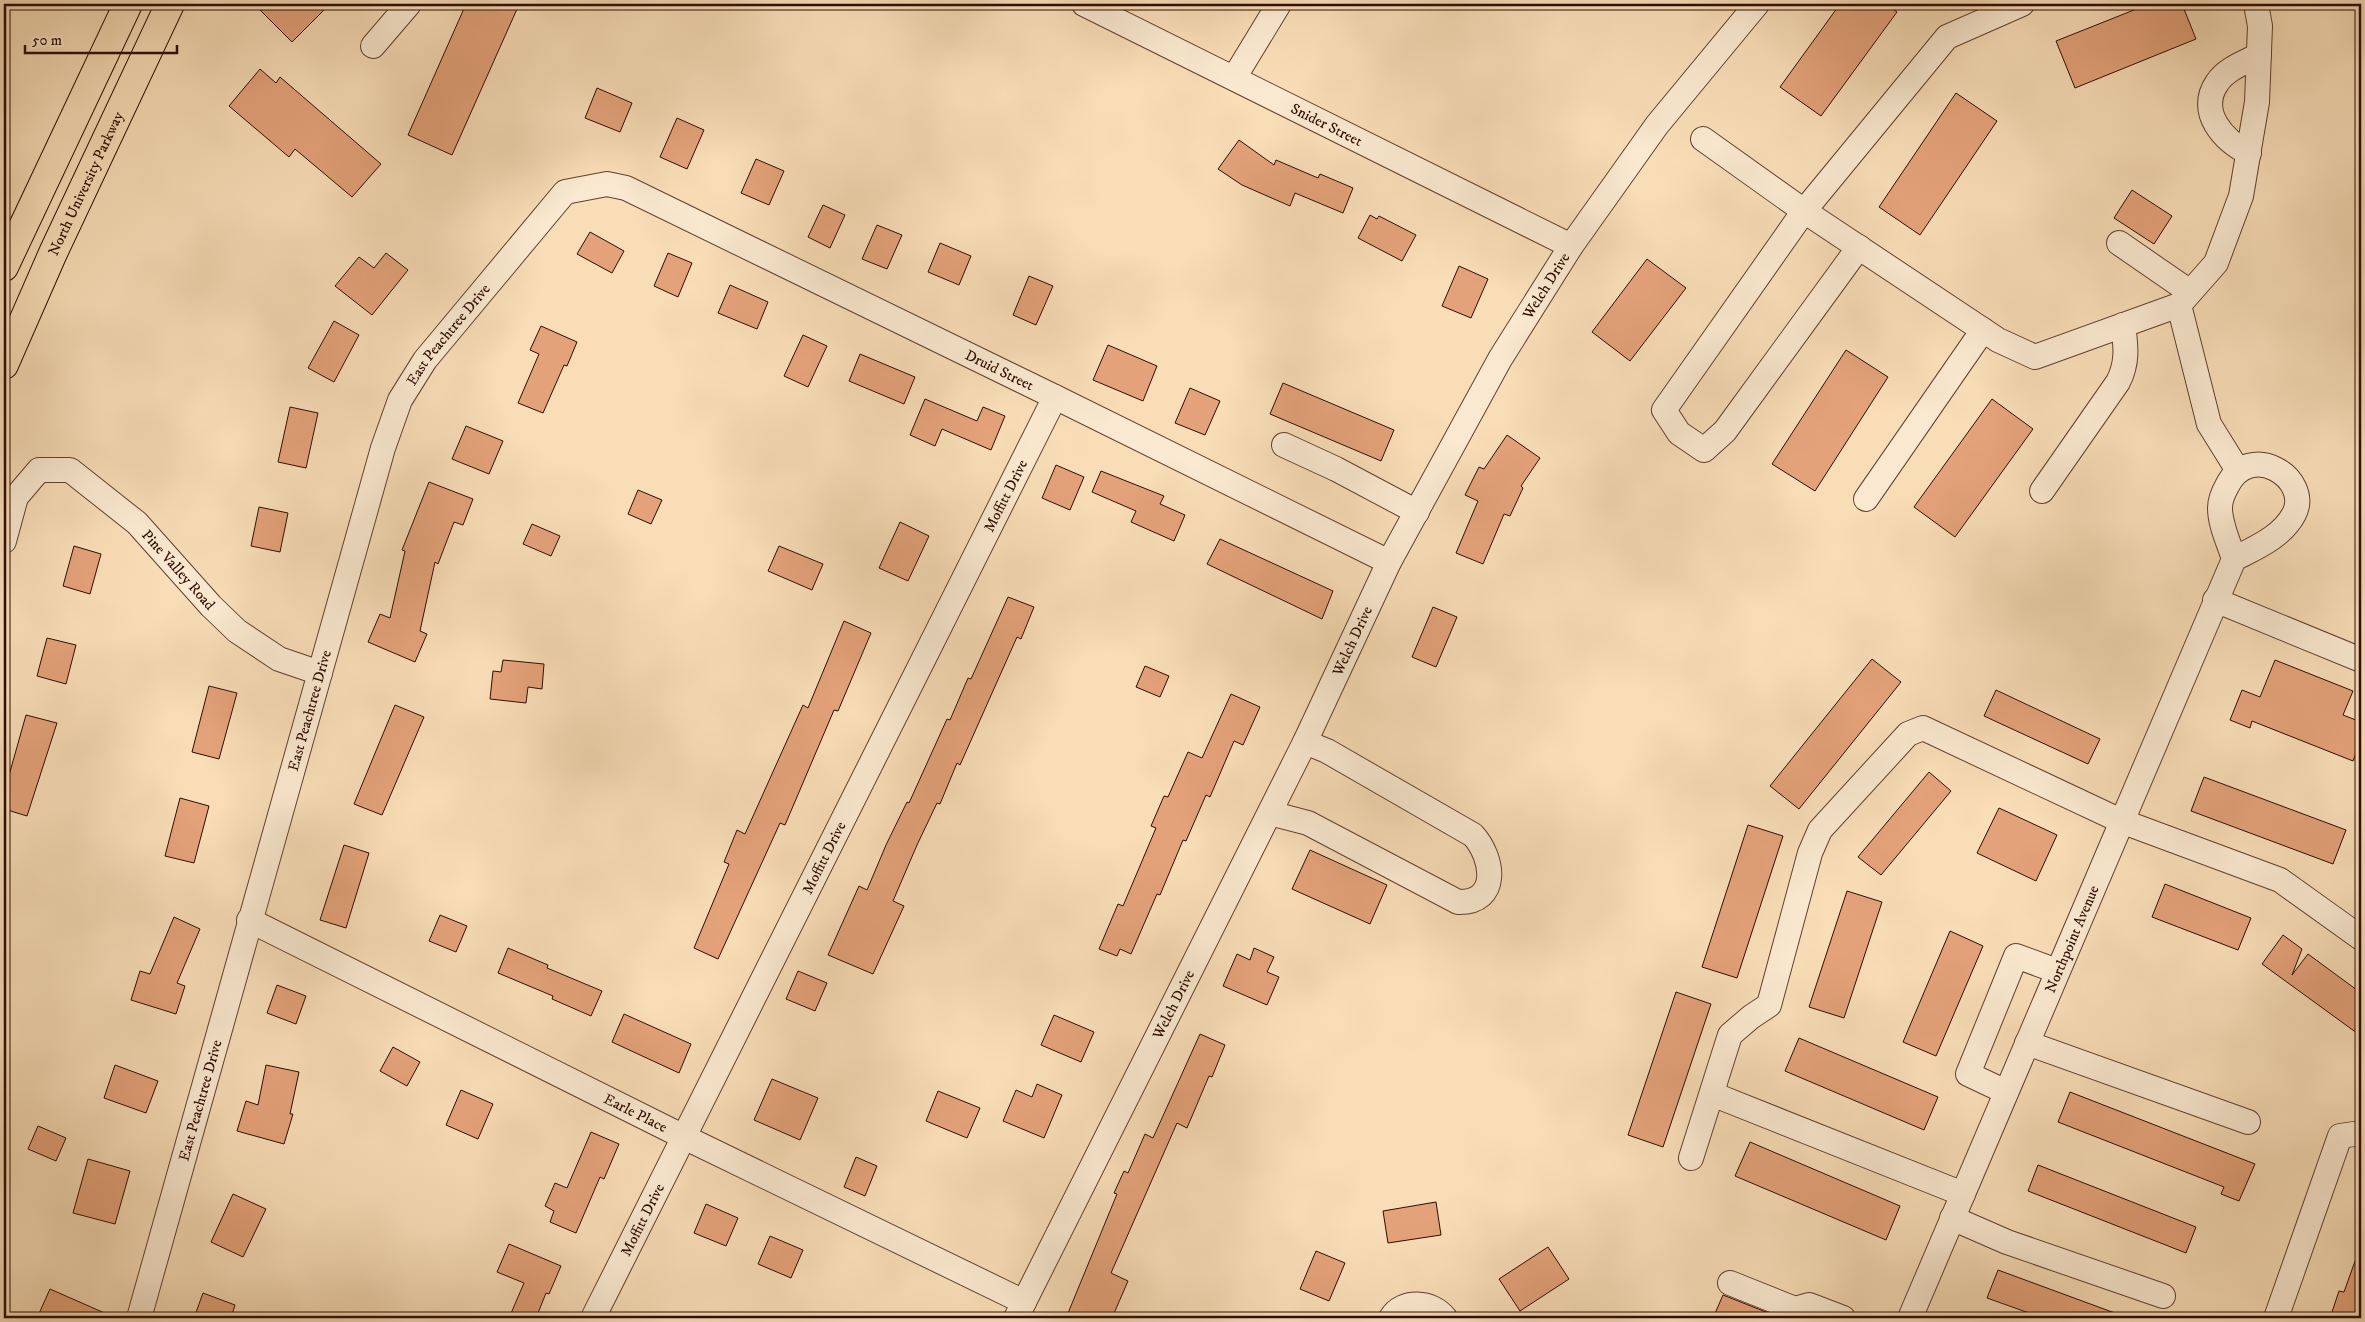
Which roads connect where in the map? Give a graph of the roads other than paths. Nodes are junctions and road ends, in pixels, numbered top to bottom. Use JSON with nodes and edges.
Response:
{"nodes":[{"id":1,"x":128,"y":4,"type":"edge"},
{"id":2,"x":170,"y":4,"type":"edge"},
{"id":3,"x":409,"y":4,"type":"edge"},
{"id":4,"x":1084,"y":4,"type":"edge"},
{"id":5,"x":1278,"y":4,"type":"edge"},
{"id":6,"x":1757,"y":4,"type":"edge"},
{"id":7,"x":2022,"y":4,"type":"edge"},
{"id":8,"x":2256,"y":4,"type":"edge"},
{"id":9,"x":373,"y":46,"type":"dead end"},
{"id":10,"x":2259,"y":55,"type":"junction"},
{"id":11,"x":1234,"y":78,"type":"junction"},
{"id":12,"x":1703,"y":139,"type":"dead end"},
{"id":13,"x":2249,"y":153,"type":"junction"},
{"id":14,"x":608,"y":184,"type":"joint"},
{"id":15,"x":1804,"y":211,"type":"junction"},
{"id":16,"x":2119,"y":243,"type":"dead end"},
{"id":17,"x":1571,"y":246,"type":"junction"},
{"id":18,"x":1859,"y":248,"type":"junction"},
{"id":19,"x":4,"y":267,"type":"edge"},
{"id":20,"x":2185,"y":298,"type":"junction"},
{"id":21,"x":2123,"y":325,"type":"junction"},
{"id":22,"x":1983,"y":330,"type":"junction"},
{"id":23,"x":4,"y":365,"type":"edge"},
{"id":24,"x":1055,"y":396,"type":"junction"},
{"id":25,"x":1284,"y":445,"type":"dead end"},
{"id":26,"x":2237,"y":469,"type":"junction"},
{"id":27,"x":2042,"y":491,"type":"dead end"},
{"id":28,"x":1866,"y":498,"type":"dead end"},
{"id":29,"x":1417,"y":512,"type":"junction"},
{"id":30,"x":4,"y":541,"type":"edge"},
{"id":31,"x":2234,"y":559,"type":"junction"},
{"id":32,"x":1389,"y":562,"type":"junction"},
{"id":33,"x":2215,"y":600,"type":"junction"},
{"id":34,"x":2361,"y":660,"type":"edge"},
{"id":35,"x":320,"y":673,"type":"junction"},
{"id":36,"x":1305,"y":742,"type":"junction"},
{"id":37,"x":1270,"y":813,"type":"junction"},
{"id":38,"x":2121,"y":821,"type":"junction"},
{"id":39,"x":249,"y":920,"type":"junction"},
{"id":40,"x":2361,"y":938,"type":"edge"},
{"id":41,"x":2057,"y":971,"type":"junction"},
{"id":42,"x":2027,"y":1043,"type":"junction"},
{"id":43,"x":2006,"y":1092,"type":"junction"},
{"id":44,"x":1712,"y":1094,"type":"junction"},
{"id":45,"x":2248,"y":1122,"type":"dead end"},
{"id":46,"x":2361,"y":1133,"type":"edge"},
{"id":47,"x":684,"y":1137,"type":"junction"},
{"id":48,"x":1691,"y":1158,"type":"dead end"},
{"id":49,"x":1963,"y":1194,"type":"junction"},
{"id":50,"x":1952,"y":1218,"type":"junction"},
{"id":51,"x":1730,"y":1283,"type":"dead end"},
{"id":52,"x":2163,"y":1296,"type":"dead end"},
{"id":53,"x":1020,"y":1310,"type":"edge"},
{"id":54,"x":1792,"y":1314,"type":"edge"},
{"id":55,"x":139,"y":1318,"type":"edge"},
{"id":56,"x":593,"y":1318,"type":"edge"},
{"id":57,"x":1391,"y":1318,"type":"edge"},
{"id":58,"x":1445,"y":1318,"type":"edge"},
{"id":59,"x":1843,"y":1318,"type":"edge"},
{"id":60,"x":1910,"y":1318,"type":"edge"},
{"id":61,"x":2276,"y":1318,"type":"edge"}],
"edges":[{"from":1,"to":19,"type":"main road"},
{"from":2,"to":23,"type":"main road","name":"North University Parkway"},
{"from":3,"to":9,"type":"street"},
{"from":4,"to":11,"type":"street","name":"Snider Street"},
{"from":5,"to":11,"type":"street"},
{"from":6,"to":17,"type":"street","name":"Welch Drive"},
{"from":7,"to":15,"type":"street"},
{"from":8,"to":10,"type":"street"},
{"from":10,"to":13,"type":"street"},
{"from":10,"to":13,"type":"street"},
{"from":11,"to":17,"type":"street","name":"Snider Street"},
{"from":12,"to":15,"type":"street"},
{"from":13,"to":20,"type":"street"},
{"from":14,"to":24,"type":"street","name":"Druid Street"},
{"from":14,"to":35,"type":"street","name":"East Peachtree Drive"},
{"from":15,"to":18,"type":"street"},
{"from":15,"to":18,"type":"street"},
{"from":16,"to":20,"type":"street"},
{"from":17,"to":29,"type":"street","name":"Welch Drive"},
{"from":18,"to":22,"type":"street"},
{"from":20,"to":21,"type":"street"},
{"from":20,"to":26,"type":"street"},
{"from":21,"to":22,"type":"street"},
{"from":21,"to":27,"type":"street"},
{"from":22,"to":28,"type":"street"},
{"from":24,"to":32,"type":"street","name":"Druid Street"},
{"from":24,"to":47,"type":"street","name":"Moffitt Drive"},
{"from":25,"to":29,"type":"street"},
{"from":26,"to":31,"type":"street"},
{"from":26,"to":31,"type":"street"},
{"from":29,"to":32,"type":"street","name":"Welch Drive"},
{"from":30,"to":35,"type":"street","name":"Pine Valley Road"},
{"from":31,"to":33,"type":"street","name":"Northpoint Avenue"},
{"from":32,"to":36,"type":"street","name":"Welch Drive"},
{"from":33,"to":34,"type":"street"},
{"from":33,"to":38,"type":"street","name":"Northpoint Avenue"},
{"from":35,"to":39,"type":"street","name":"East Peachtree Drive"},
{"from":36,"to":37,"type":"street","name":"Welch Drive"},
{"from":36,"to":37,"type":"street"},
{"from":37,"to":53,"type":"street","name":"Welch Drive"},
{"from":38,"to":40,"type":"street"},
{"from":38,"to":41,"type":"street","name":"Northpoint Avenue"},
{"from":38,"to":44,"type":"street"},
{"from":39,"to":47,"type":"street","name":"Earle Place"},
{"from":39,"to":55,"type":"street","name":"East Peachtree Drive"},
{"from":41,"to":42,"type":"street","name":"Northpoint Avenue"},
{"from":41,"to":43,"type":"street"},
{"from":42,"to":43,"type":"street","name":"Northpoint Avenue"},
{"from":42,"to":45,"type":"street"},
{"from":43,"to":49,"type":"street","name":"Northpoint Avenue"},
{"from":44,"to":48,"type":"street"},
{"from":44,"to":49,"type":"street"},
{"from":46,"to":61,"type":"street"},
{"from":47,"to":53,"type":"street","name":"Earle Place"},
{"from":47,"to":56,"type":"street","name":"Moffitt Drive"},
{"from":49,"to":50,"type":"street","name":"Northpoint Avenue"},
{"from":50,"to":52,"type":"street"},
{"from":50,"to":60,"type":"street","name":"Northpoint Avenue"},
{"from":51,"to":54,"type":"street"},
{"from":54,"to":59,"type":"street"},
{"from":57,"to":58,"type":"street"}]}
